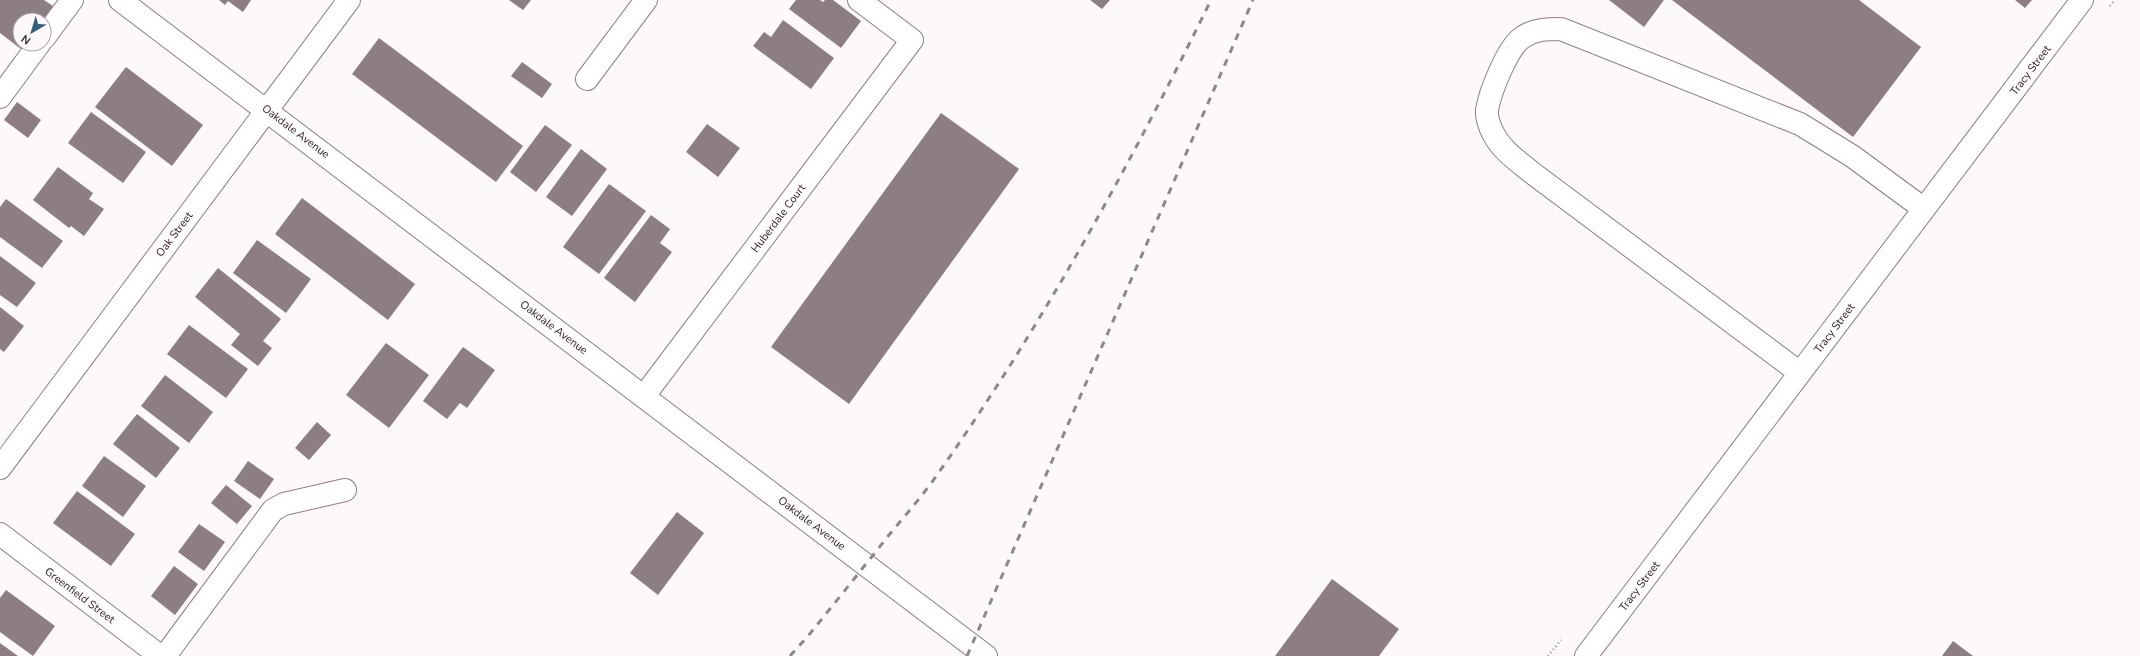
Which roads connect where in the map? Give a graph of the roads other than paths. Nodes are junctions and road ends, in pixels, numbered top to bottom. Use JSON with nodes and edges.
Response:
{"nodes":[{"id":1,"x":72,"y":0,"type":"edge"},
{"id":2,"x":120,"y":0,"type":"edge"},
{"id":3,"x":349,"y":0,"type":"edge"},
{"id":4,"x":646,"y":0,"type":"edge"},
{"id":5,"x":859,"y":0,"type":"edge"},
{"id":6,"x":2082,"y":0,"type":"edge"},
{"id":7,"x":52,"y":27,"type":"edge"},
{"id":8,"x":34,"y":52,"type":"edge"},
{"id":9,"x":587,"y":79,"type":"dead end"},
{"id":10,"x":0,"y":97,"type":"edge"},
{"id":11,"x":267,"y":110,"type":"junction"},
{"id":12,"x":1924,"y":209,"type":"junction"},
{"id":13,"x":1800,"y":373,"type":"junction"},
{"id":14,"x":644,"y":396,"type":"junction"},
{"id":15,"x":0,"y":468,"type":"edge"},
{"id":16,"x":345,"y":490,"type":"dead end"},
{"id":17,"x":0,"y":534,"type":"edge"},
{"id":18,"x":160,"y":656,"type":"edge"},
{"id":19,"x":165,"y":656,"type":"edge"},
{"id":20,"x":986,"y":656,"type":"edge"},
{"id":21,"x":1586,"y":656,"type":"edge"}],
"edges":[{"from":1,"to":7,"type":"street"},
{"from":2,"to":11,"type":"street","name":"Oakdale Avenue"},
{"from":3,"to":11,"type":"street","name":"Oak Street"},
{"from":4,"to":9,"type":"street"},
{"from":5,"to":14,"type":"street","name":"Huberdale Court"},
{"from":6,"to":12,"type":"street","name":"Tracy Street"},
{"from":8,"to":10,"type":"street"},
{"from":11,"to":14,"type":"street","name":"Oakdale Avenue"},
{"from":11,"to":15,"type":"street","name":"Oak Street"},
{"from":12,"to":13,"type":"street","name":"Tracy Street"},
{"from":12,"to":13,"type":"street"},
{"from":13,"to":21,"type":"street","name":"Tracy Street"},
{"from":14,"to":20,"type":"street","name":"Oakdale Avenue"},
{"from":16,"to":19,"type":"street"},
{"from":17,"to":18,"type":"street","name":"Greenfield Street"}]}
